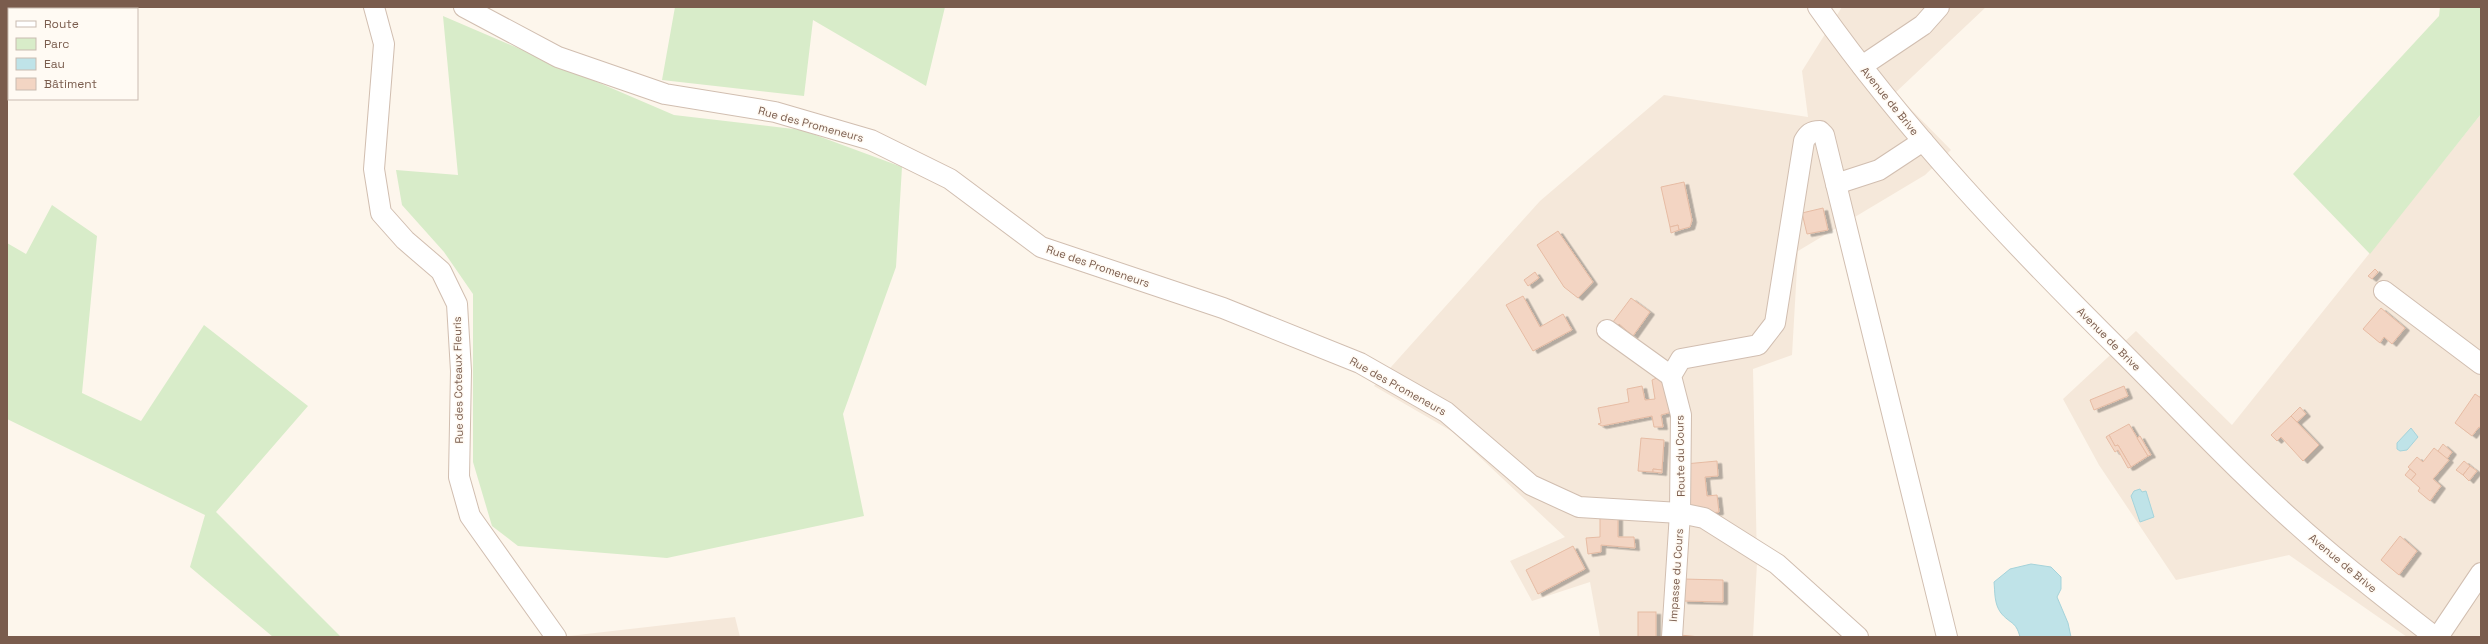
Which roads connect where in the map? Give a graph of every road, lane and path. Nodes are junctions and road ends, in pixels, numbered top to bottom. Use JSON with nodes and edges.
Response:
{"nodes":[{"id":1,"x":374,"y":7,"type":"edge"},
{"id":2,"x":464,"y":7,"type":"edge"},
{"id":3,"x":1818,"y":7,"type":"edge"},
{"id":4,"x":1939,"y":7,"type":"edge"},
{"id":5,"x":1862,"y":66,"type":"junction"},
{"id":6,"x":1923,"y":141,"type":"junction"},
{"id":7,"x":1836,"y":184,"type":"junction"},
{"id":8,"x":2384,"y":291,"type":"dead end"},
{"id":9,"x":1607,"y":330,"type":"dead end"},
{"id":10,"x":2481,"y":364,"type":"edge"},
{"id":11,"x":1671,"y":376,"type":"junction"},
{"id":12,"x":1680,"y":513,"type":"junction"},
{"id":13,"x":2481,"y":573,"type":"edge"},
{"id":14,"x":556,"y":637,"type":"edge"},
{"id":15,"x":1672,"y":637,"type":"edge"},
{"id":16,"x":1858,"y":637,"type":"edge"},
{"id":17,"x":1947,"y":637,"type":"edge"},
{"id":18,"x":2437,"y":637,"type":"edge"}],
"edges":[{"from":1,"to":14,"type":"street","name":"Rue des Coteaux Fleuris"},
{"from":2,"to":12,"type":"street","name":"Rue des Promeneurs"},
{"from":3,"to":5,"type":"street","name":"Avenue de Brive"},
{"from":4,"to":5,"type":"street"},
{"from":5,"to":6,"type":"street","name":"Avenue de Brive"},
{"from":6,"to":7,"type":"street"},
{"from":6,"to":18,"type":"street","name":"Avenue de Brive"},
{"from":7,"to":11,"type":"street"},
{"from":7,"to":17,"type":"street"},
{"from":8,"to":10,"type":"street"},
{"from":9,"to":11,"type":"street"},
{"from":11,"to":12,"type":"street","name":"Route du Cours"},
{"from":12,"to":15,"type":"street","name":"Impasse du Cours"},
{"from":12,"to":16,"type":"street","name":"Route du Cours"},
{"from":13,"to":18,"type":"street"}]}
